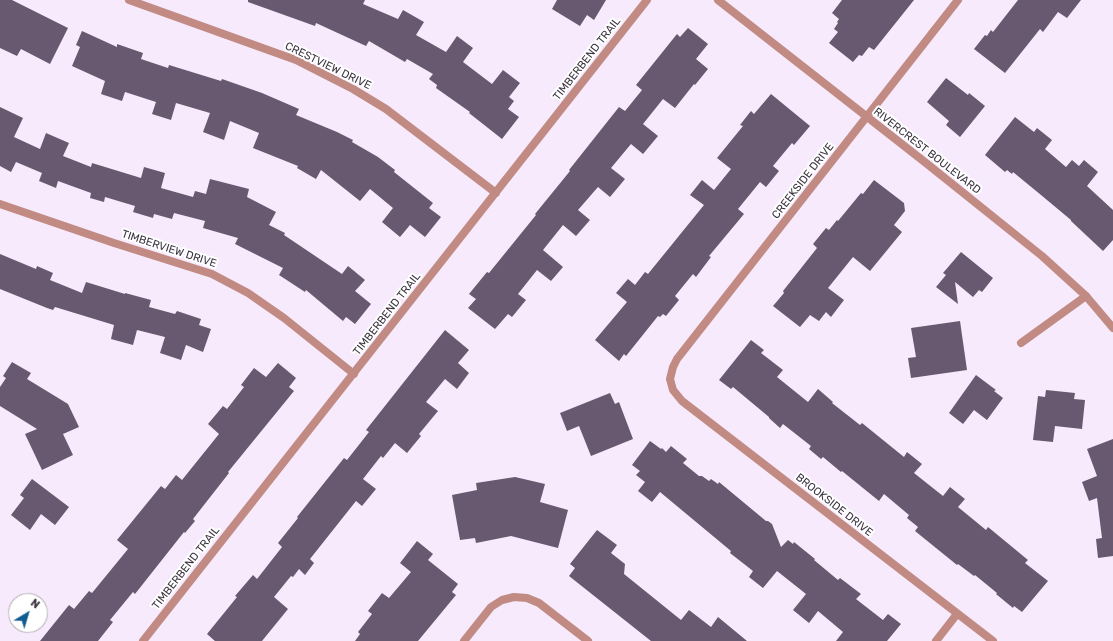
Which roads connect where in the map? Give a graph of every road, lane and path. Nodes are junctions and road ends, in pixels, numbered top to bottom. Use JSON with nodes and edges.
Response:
{"nodes":[{"id":1,"x":129,"y":0,"type":"edge"},
{"id":2,"x":647,"y":0,"type":"edge"},
{"id":3,"x":718,"y":0,"type":"edge"},
{"id":4,"x":958,"y":0,"type":"edge"},
{"id":5,"x":867,"y":117,"type":"junction"},
{"id":6,"x":496,"y":193,"type":"junction"},
{"id":7,"x":0,"y":204,"type":"edge"},
{"id":8,"x":1086,"y":296,"type":"junction"},
{"id":9,"x":1113,"y":328,"type":"edge"},
{"id":10,"x":1021,"y":343,"type":"dead end"},
{"id":11,"x":354,"y":374,"type":"junction"},
{"id":12,"x":670,"y":379,"type":"joint"},
{"id":13,"x":957,"y":614,"type":"junction"},
{"id":14,"x":144,"y":641,"type":"edge"},
{"id":15,"x":464,"y":641,"type":"edge"},
{"id":16,"x":588,"y":641,"type":"edge"},
{"id":17,"x":936,"y":641,"type":"edge"},
{"id":18,"x":993,"y":641,"type":"edge"}],
"edges":[{"from":1,"to":6,"type":"street","name":"CRESTVIEW DRIVE"},
{"from":2,"to":6,"type":"street","name":"TIMBERBEND TRAIL"},
{"from":3,"to":5,"type":"street","name":"RIVERCREST BOULEVARD"},
{"from":4,"to":5,"type":"street","name":"CREEKSIDE DRIVE"},
{"from":5,"to":8,"type":"street","name":"RIVERCREST BOULEVARD"},
{"from":5,"to":12,"type":"street","name":"CREEKSIDE DRIVE"},
{"from":6,"to":11,"type":"street","name":"TIMBERBEND TRAIL"},
{"from":7,"to":11,"type":"street","name":"TIMBERVIEW DRIVE"},
{"from":8,"to":9,"type":"street","name":"RIVERCREST BOULEVARD"},
{"from":8,"to":10,"type":"street"},
{"from":11,"to":14,"type":"street","name":"TIMBERBEND TRAIL"},
{"from":12,"to":13,"type":"street","name":"BROOKSIDE DRIVE"},
{"from":13,"to":17,"type":"street"},
{"from":13,"to":18,"type":"street","name":"BROOKSIDE DRIVE"},
{"from":15,"to":16,"type":"street"}]}
